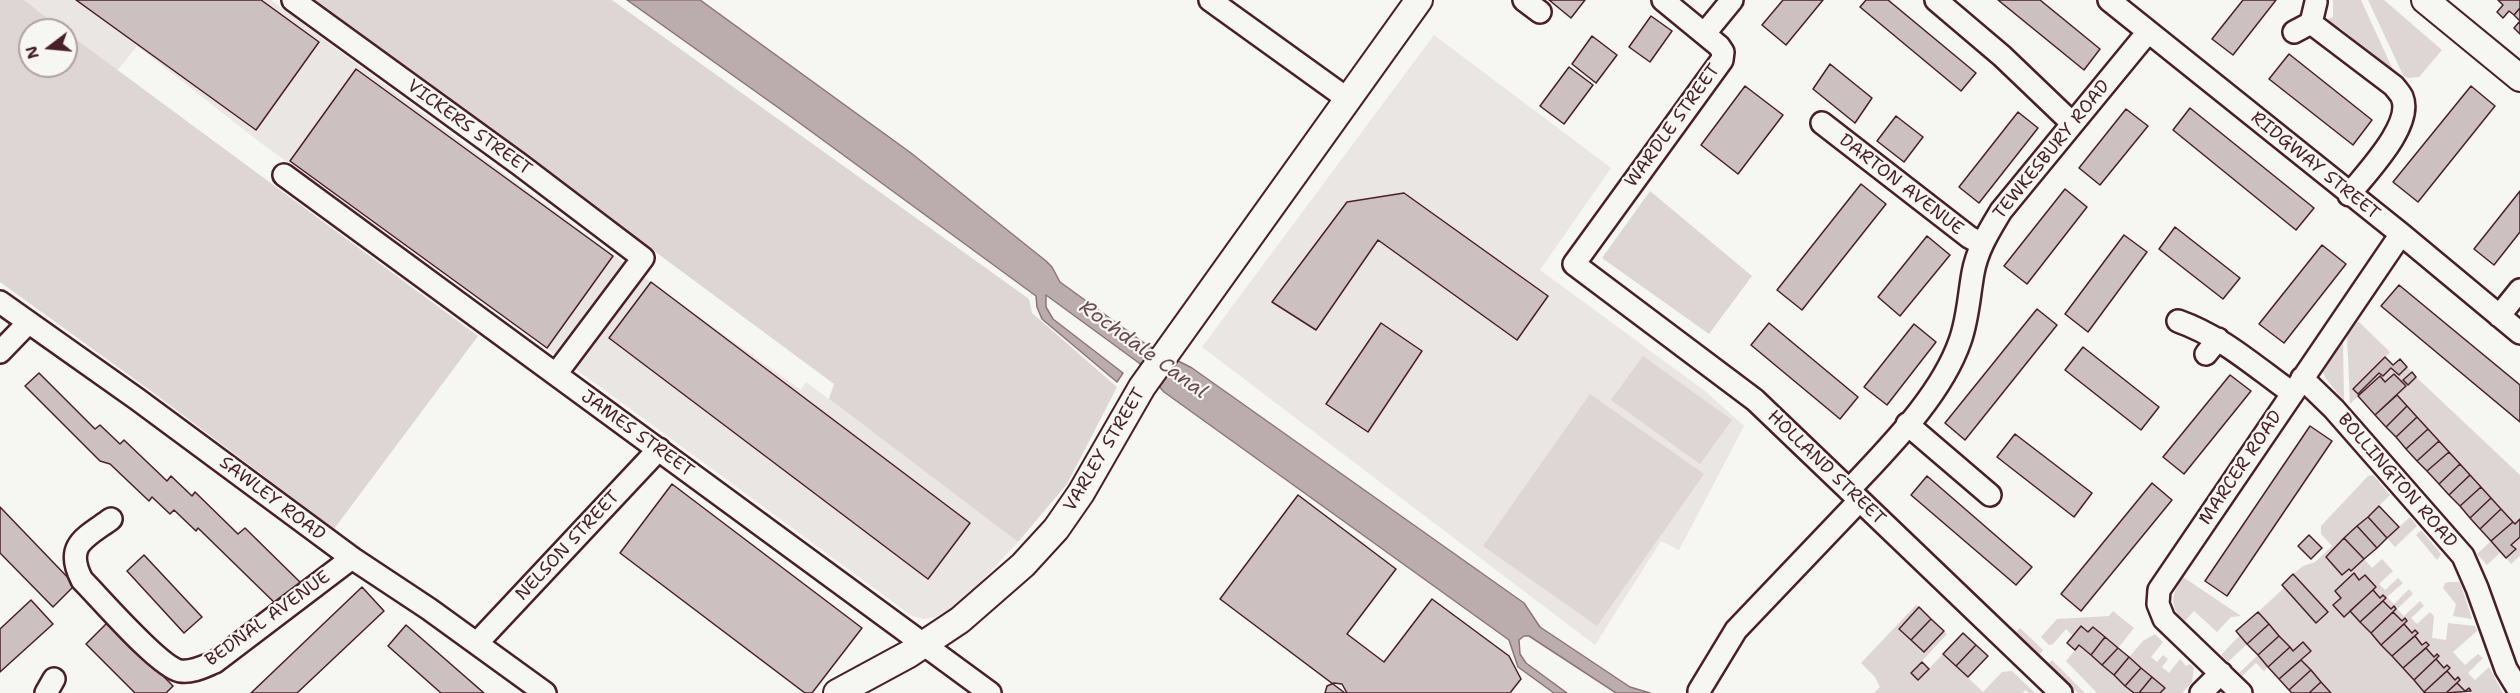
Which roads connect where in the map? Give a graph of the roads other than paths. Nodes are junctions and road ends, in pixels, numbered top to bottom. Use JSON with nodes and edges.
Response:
{"nodes":[{"id":1,"x":293,"y":0,"type":"edge"},
{"id":2,"x":1210,"y":0,"type":"edge"},
{"id":3,"x":1419,"y":0,"type":"edge"},
{"id":4,"x":1663,"y":0,"type":"edge"},
{"id":5,"x":1732,"y":0,"type":"edge"},
{"id":6,"x":1936,"y":0,"type":"edge"},
{"id":7,"x":2109,"y":0,"type":"edge"},
{"id":8,"x":2425,"y":0,"type":"edge"},
{"id":9,"x":2316,"y":2,"type":"dead end"},
{"id":10,"x":2148,"y":32,"type":"junction"},
{"id":11,"x":1705,"y":33,"type":"junction"},
{"id":12,"x":2520,"y":78,"type":"edge"},
{"id":13,"x":1349,"y":100,"type":"junction"},
{"id":14,"x":1822,"y":123,"type":"dead end"},
{"id":15,"x":2073,"y":123,"type":"junction"},
{"id":16,"x":284,"y":175,"type":"dead end"},
{"id":17,"x":2349,"y":195,"type":"junction"},
{"id":18,"x":2401,"y":234,"type":"junction"},
{"id":19,"x":1982,"y":244,"type":"junction"},
{"id":20,"x":1574,"y":264,"type":"joint"},
{"id":21,"x":2520,"y":290,"type":"edge"},
{"id":22,"x":0,"y":303,"type":"edge"},
{"id":23,"x":2499,"y":316,"type":"junction"},
{"id":24,"x":2178,"y":321,"type":"dead end"},
{"id":25,"x":28,"y":323,"type":"junction"},
{"id":26,"x":2520,"y":333,"type":"edge"},
{"id":27,"x":0,"y":352,"type":"edge"},
{"id":28,"x":556,"y":374,"type":"junction"},
{"id":29,"x":2297,"y":386,"type":"junction"},
{"id":30,"x":1907,"y":424,"type":"junction"},
{"id":31,"x":659,"y":449,"type":"junction"},
{"id":32,"x":1854,"y":495,"type":"junction"},
{"id":33,"x":1990,"y":495,"type":"dead end"},
{"id":34,"x":111,"y":519,"type":"dead end"},
{"id":35,"x":352,"y":558,"type":"junction"},
{"id":36,"x":477,"y":643,"type":"junction"},
{"id":37,"x":926,"y":644,"type":"junction"},
{"id":38,"x":2221,"y":673,"type":"junction"},
{"id":39,"x":1699,"y":691,"type":"dead end"},
{"id":40,"x":2520,"y":692,"type":"edge"},
{"id":41,"x":545,"y":693,"type":"edge"},
{"id":42,"x":837,"y":693,"type":"edge"},
{"id":43,"x":990,"y":693,"type":"edge"},
{"id":44,"x":2061,"y":693,"type":"edge"},
{"id":45,"x":2201,"y":693,"type":"edge"},
{"id":46,"x":2241,"y":693,"type":"edge"}],
"edges":[{"from":1,"to":28,"type":"street","name":"VICKERS STREET"},
{"from":2,"to":13,"type":"street"},
{"from":3,"to":13,"type":"street","name":"VARLEY STREET"},
{"from":4,"to":11,"type":"street","name":"WARDLE STREET"},
{"from":5,"to":11,"type":"street"},
{"from":6,"to":15,"type":"street"},
{"from":7,"to":10,"type":"street","name":"RIDGWAY STREET"},
{"from":8,"to":12,"type":"street"},
{"from":9,"to":17,"type":"street"},
{"from":10,"to":15,"type":"street","name":"TEWKESBURY ROAD"},
{"from":10,"to":17,"type":"street","name":"RIDGWAY STREET"},
{"from":11,"to":20,"type":"street","name":"WARDLE STREET"},
{"from":13,"to":37,"type":"street","name":"VARLEY STREET"},
{"from":14,"to":19,"type":"street","name":"DARTON AVENUE"},
{"from":15,"to":19,"type":"street","name":"TEWKESBURY ROAD"},
{"from":16,"to":28,"type":"street","name":"JAMES STREET"},
{"from":17,"to":18,"type":"street","name":"RIDGWAY STREET"},
{"from":18,"to":23,"type":"street","name":"RIDGWAY STREET"},
{"from":18,"to":29,"type":"street","name":"MARCER ROAD"},
{"from":19,"to":30,"type":"street","name":"TEWKESBURY ROAD"},
{"from":20,"to":32,"type":"street","name":"HOLLAND STREET"},
{"from":21,"to":23,"type":"street"},
{"from":22,"to":25,"type":"street","name":"SAWLEY ROAD"},
{"from":23,"to":26,"type":"street","name":"RIDGWAY STREET"},
{"from":24,"to":29,"type":"street","name":"BOLLINGTON ROAD"},
{"from":25,"to":27,"type":"street"},
{"from":25,"to":35,"type":"street","name":"SAWLEY ROAD"},
{"from":28,"to":31,"type":"street","name":"JAMES STREET"},
{"from":29,"to":38,"type":"street","name":"MARCER ROAD"},
{"from":29,"to":40,"type":"street","name":"BOLLINGTON ROAD"},
{"from":30,"to":32,"type":"street","name":"TEWKESBURY ROAD"},
{"from":30,"to":33,"type":"street"},
{"from":31,"to":36,"type":"street","name":"NELSON STREET"},
{"from":31,"to":37,"type":"street","name":"JAMES STREET"},
{"from":32,"to":39,"type":"street","name":"TEWKESBURY ROAD"},
{"from":32,"to":44,"type":"street","name":"HOLLAND STREET"},
{"from":34,"to":35,"type":"street","name":"BEDNAL AVENUE"},
{"from":35,"to":36,"type":"street","name":"SAWLEY ROAD"},
{"from":36,"to":41,"type":"street","name":"SAWLEY ROAD"},
{"from":37,"to":42,"type":"street","name":"VARLEY STREET"},
{"from":37,"to":43,"type":"street","name":"JAMES STREET"},
{"from":38,"to":45,"type":"street"},
{"from":38,"to":46,"type":"street","name":"MARCER ROAD"}]}
